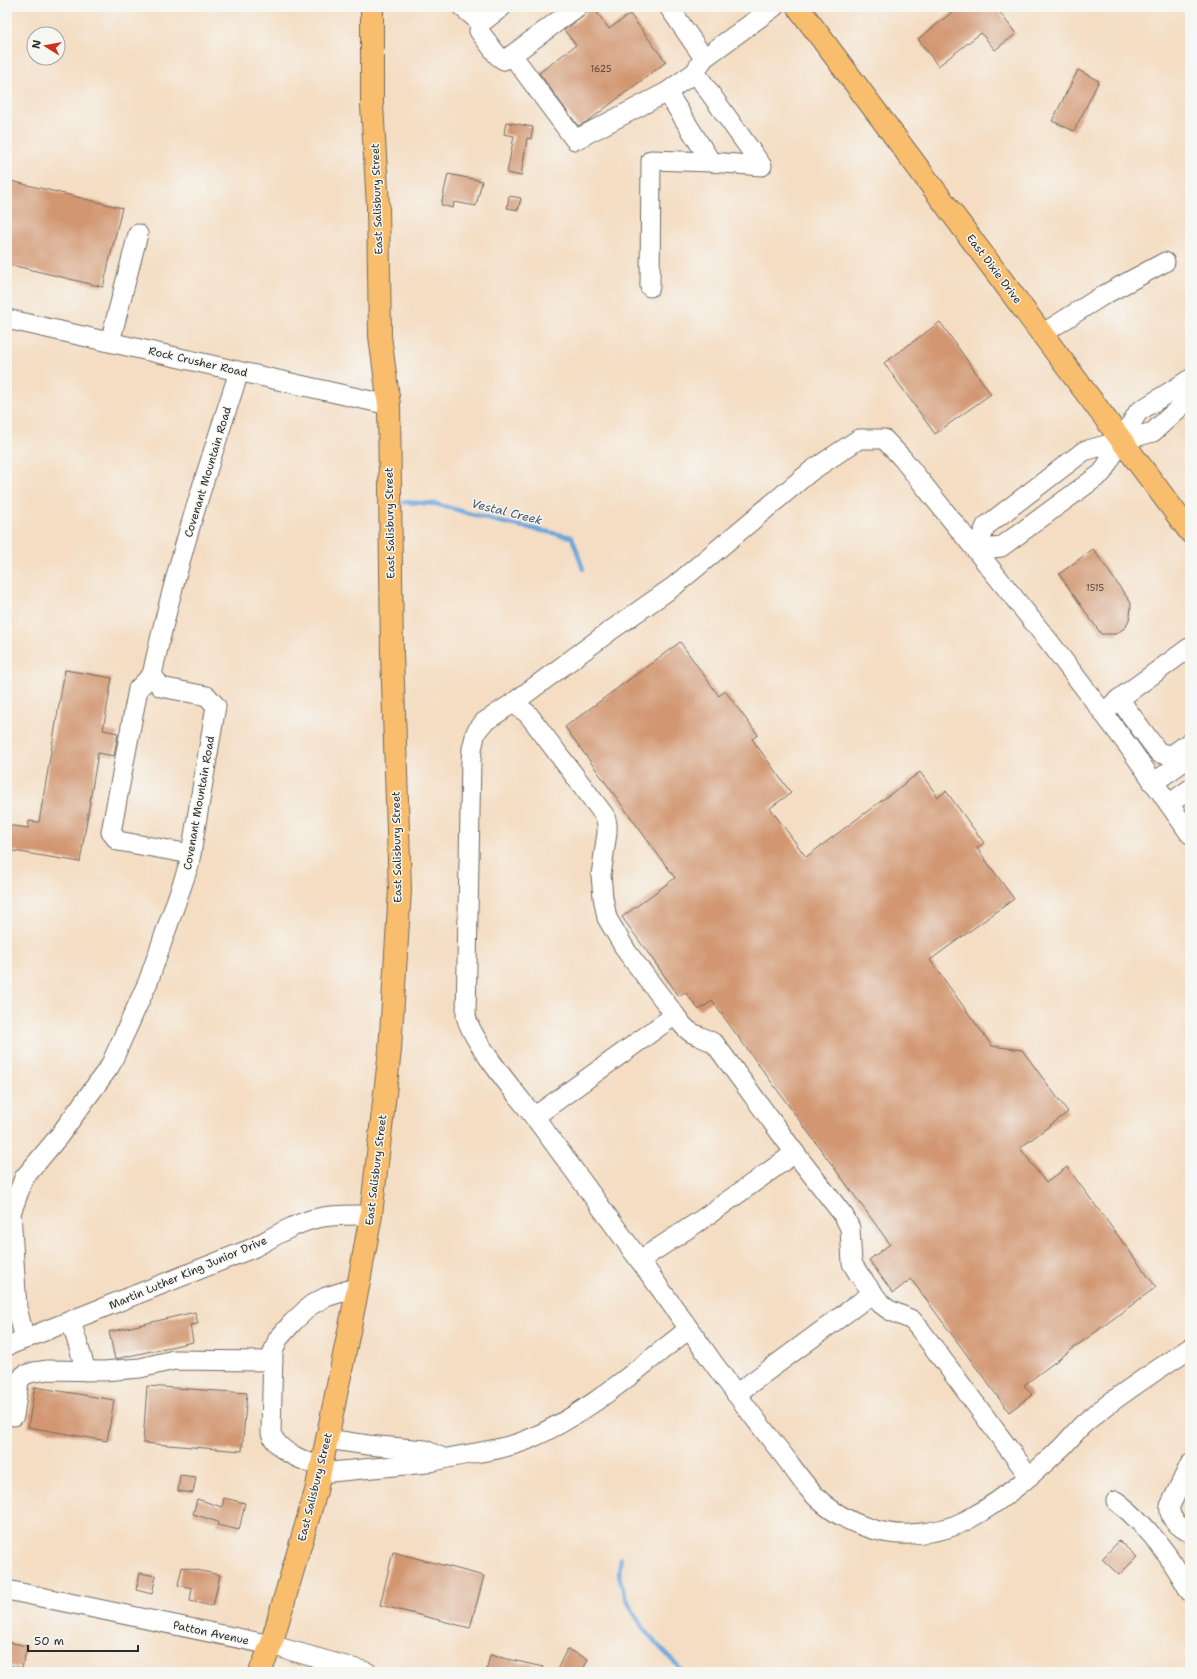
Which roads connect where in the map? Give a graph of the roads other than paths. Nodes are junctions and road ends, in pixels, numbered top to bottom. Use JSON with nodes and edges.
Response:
{"nodes":[{"id":1,"x":372,"y":7,"type":"edge"},
{"id":2,"x":462,"y":7,"type":"edge"},
{"id":3,"x":502,"y":7,"type":"edge"},
{"id":4,"x":577,"y":7,"type":"edge"},
{"id":5,"x":669,"y":7,"type":"edge"},
{"id":6,"x":774,"y":7,"type":"edge"},
{"id":7,"x":798,"y":7,"type":"edge"},
{"id":8,"x":481,"y":23,"type":"junction"},
{"id":9,"x":512,"y":55,"type":"junction"},
{"id":10,"x":700,"y":65,"type":"junction"},
{"id":11,"x":666,"y":92,"type":"junction"},
{"id":12,"x":711,"y":162,"type":"junction"},
{"id":13,"x":138,"y":234,"type":"dead end"},
{"id":14,"x":1165,"y":262,"type":"dead end"},
{"id":15,"x":650,"y":286,"type":"dead end"},
{"id":16,"x":7,"y":319,"type":"edge"},
{"id":17,"x":1042,"y":334,"type":"junction"},
{"id":18,"x":110,"y":342,"type":"junction"},
{"id":19,"x":239,"y":372,"type":"junction"},
{"id":20,"x":1190,"y":379,"type":"edge"},
{"id":21,"x":1190,"y":398,"type":"edge"},
{"id":22,"x":389,"y":405,"type":"junction"},
{"id":23,"x":1122,"y":440,"type":"junction"},
{"id":24,"x":1190,"y":532,"type":"edge"},
{"id":25,"x":976,"y":550,"type":"junction"},
{"id":26,"x":1189,"y":649,"type":"edge"},
{"id":27,"x":152,"y":675,"type":"junction"},
{"id":28,"x":1120,"y":699,"type":"junction"},
{"id":29,"x":513,"y":703,"type":"junction"},
{"id":30,"x":1103,"y":713,"type":"junction"},
{"id":31,"x":1190,"y":742,"type":"edge"},
{"id":32,"x":1190,"y":757,"type":"edge"},
{"id":33,"x":1153,"y":783,"type":"junction"},
{"id":34,"x":1190,"y":789,"type":"edge"},
{"id":35,"x":1169,"y":804,"type":"junction"},
{"id":36,"x":1190,"y":834,"type":"edge"},
{"id":37,"x":191,"y":854,"type":"junction"},
{"id":38,"x":675,"y":1015,"type":"junction"},
{"id":39,"x":534,"y":1117,"type":"junction"},
{"id":40,"x":795,"y":1153,"type":"junction"},
{"id":41,"x":371,"y":1215,"type":"junction"},
{"id":42,"x":640,"y":1260,"type":"junction"},
{"id":43,"x":358,"y":1287,"type":"junction"},
{"id":44,"x":873,"y":1292,"type":"junction"},
{"id":45,"x":71,"y":1321,"type":"junction"},
{"id":46,"x":689,"y":1329,"type":"junction"},
{"id":47,"x":25,"y":1339,"type":"junction"},
{"id":48,"x":7,"y":1346,"type":"edge"},
{"id":49,"x":1190,"y":1348,"type":"edge"},
{"id":50,"x":273,"y":1361,"type":"junction"},
{"id":51,"x":86,"y":1371,"type":"junction"},
{"id":52,"x":736,"y":1394,"type":"junction"},
{"id":53,"x":14,"y":1416,"type":"dead end"},
{"id":54,"x":327,"y":1439,"type":"junction"},
{"id":55,"x":443,"y":1458,"type":"junction"},
{"id":56,"x":1190,"y":1464,"type":"edge"},
{"id":57,"x":320,"y":1470,"type":"junction"},
{"id":58,"x":1029,"y":1476,"type":"junction"},
{"id":59,"x":1116,"y":1501,"type":"dead end"},
{"id":60,"x":1190,"y":1532,"type":"edge"},
{"id":61,"x":7,"y":1590,"type":"edge"},
{"id":62,"x":1190,"y":1592,"type":"edge"},
{"id":63,"x":271,"y":1645,"type":"junction"},
{"id":64,"x":260,"y":1672,"type":"edge"},
{"id":65,"x":367,"y":1672,"type":"edge"}],
"edges":[{"from":1,"to":22,"type":"main road","name":"East Salisbury Street"},
{"from":2,"to":8,"type":"street"},
{"from":3,"to":8,"type":"street"},
{"from":4,"to":9,"type":"street"},
{"from":5,"to":10,"type":"street"},
{"from":6,"to":10,"type":"street"},
{"from":7,"to":17,"type":"main road","name":"East Dixie Drive"},
{"from":8,"to":9,"type":"street"},
{"from":9,"to":11,"type":"street"},
{"from":10,"to":11,"type":"street"},
{"from":10,"to":12,"type":"street"},
{"from":11,"to":12,"type":"street"},
{"from":12,"to":15,"type":"street"},
{"from":13,"to":18,"type":"street"},
{"from":14,"to":17,"type":"street"},
{"from":16,"to":18,"type":"street","name":"Rock Crusher Road"},
{"from":17,"to":23,"type":"main road","name":"East Dixie Drive"},
{"from":18,"to":19,"type":"street","name":"Rock Crusher Road"},
{"from":19,"to":22,"type":"street","name":"Rock Crusher Road"},
{"from":19,"to":27,"type":"street","name":"Covenant Mountain Road"},
{"from":20,"to":23,"type":"street"},
{"from":21,"to":23,"type":"street"},
{"from":22,"to":41,"type":"main road","name":"East Salisbury Street"},
{"from":23,"to":24,"type":"main road","name":"East Dixie Drive"},
{"from":23,"to":25,"type":"street"},
{"from":23,"to":25,"type":"street"},
{"from":25,"to":29,"type":"street"},
{"from":25,"to":30,"type":"street"},
{"from":26,"to":28,"type":"street"},
{"from":27,"to":37,"type":"street","name":"Covenant Mountain Road"},
{"from":27,"to":37,"type":"street"},
{"from":28,"to":30,"type":"street"},
{"from":28,"to":31,"type":"street"},
{"from":29,"to":38,"type":"street"},
{"from":29,"to":39,"type":"street"},
{"from":30,"to":33,"type":"street"},
{"from":32,"to":33,"type":"street"},
{"from":33,"to":35,"type":"street"},
{"from":34,"to":35,"type":"street"},
{"from":35,"to":36,"type":"street"},
{"from":37,"to":47,"type":"street","name":"Covenant Mountain Road"},
{"from":38,"to":39,"type":"street"},
{"from":38,"to":40,"type":"street"},
{"from":39,"to":42,"type":"street"},
{"from":40,"to":42,"type":"street"},
{"from":40,"to":44,"type":"street"},
{"from":41,"to":43,"type":"main road","name":"East Salisbury Street"},
{"from":41,"to":45,"type":"street","name":"Martin Luther King Junior Drive"},
{"from":42,"to":46,"type":"street"},
{"from":43,"to":50,"type":"street"},
{"from":43,"to":54,"type":"main road","name":"East Salisbury Street"},
{"from":44,"to":52,"type":"street"},
{"from":44,"to":58,"type":"street"},
{"from":45,"to":47,"type":"street","name":"Martin Luther King Junior Drive"},
{"from":45,"to":51,"type":"street"},
{"from":46,"to":52,"type":"street"},
{"from":46,"to":55,"type":"street"},
{"from":47,"to":48,"type":"street","name":"Martin Luther King Junior Drive"},
{"from":49,"to":58,"type":"street"},
{"from":50,"to":51,"type":"street"},
{"from":50,"to":57,"type":"street"},
{"from":51,"to":53,"type":"street"},
{"from":52,"to":58,"type":"street"},
{"from":54,"to":55,"type":"street"},
{"from":54,"to":57,"type":"main road","name":"East Salisbury Street"},
{"from":55,"to":57,"type":"street"},
{"from":56,"to":60,"type":"street"},
{"from":57,"to":63,"type":"main road","name":"East Salisbury Street"},
{"from":59,"to":62,"type":"street"},
{"from":61,"to":63,"type":"street","name":"Patton Avenue"},
{"from":63,"to":64,"type":"main road","name":"East Salisbury Street"},
{"from":63,"to":65,"type":"street","name":"Patton Avenue"}]}
